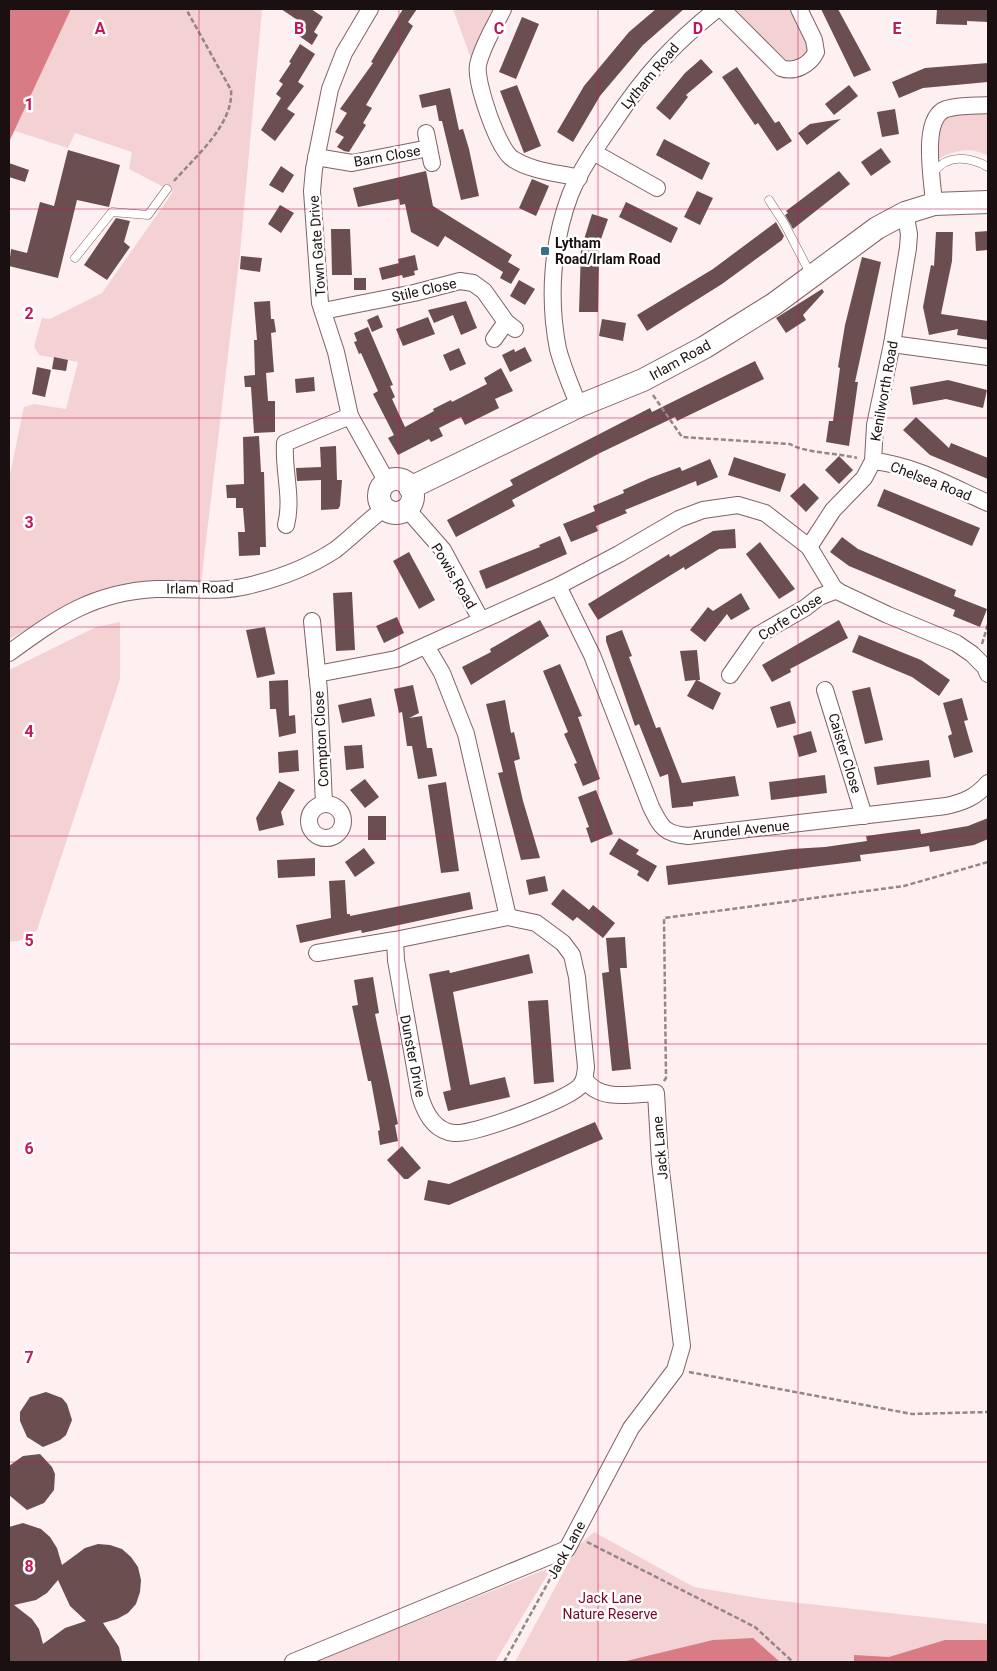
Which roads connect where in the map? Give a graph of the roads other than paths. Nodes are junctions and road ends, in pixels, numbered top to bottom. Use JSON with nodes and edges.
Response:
{"nodes":[{"id":1,"x":370,"y":9,"type":"edge"},
{"id":2,"x":503,"y":9,"type":"edge"},
{"id":3,"x":716,"y":9,"type":"edge"},
{"id":4,"x":722,"y":9,"type":"edge"},
{"id":5,"x":799,"y":9,"type":"edge"},
{"id":6,"x":988,"y":105,"type":"edge"},
{"id":7,"x":429,"y":148,"type":"dead end"},
{"id":8,"x":593,"y":152,"type":"junction"},
{"id":9,"x":316,"y":157,"type":"junction"},
{"id":10,"x":988,"y":167,"type":"edge"},
{"id":11,"x":932,"y":176,"type":"junction"},
{"id":12,"x":579,"y":178,"type":"junction"},
{"id":13,"x":658,"y":188,"type":"dead end"},
{"id":14,"x":168,"y":189,"type":"road end"},
{"id":15,"x":769,"y":200,"type":"dead end"},
{"id":16,"x":988,"y":202,"type":"edge"},
{"id":17,"x":934,"y":204,"type":"junction"},
{"id":18,"x":905,"y":213,"type":"junction"},
{"id":19,"x":74,"y":258,"type":"dead end"},
{"id":20,"x":811,"y":275,"type":"junction"},
{"id":21,"x":323,"y":311,"type":"junction"},
{"id":22,"x":494,"y":339,"type":"dead end"},
{"id":23,"x":892,"y":344,"type":"junction"},
{"id":24,"x":988,"y":357,"type":"edge"},
{"id":25,"x":579,"y":406,"type":"junction"},
{"id":26,"x":350,"y":416,"type":"junction"},
{"id":27,"x":873,"y":461,"type":"junction"},
{"id":28,"x":387,"y":482,"type":"junction"},
{"id":29,"x":409,"y":498,"type":"junction"},
{"id":30,"x":988,"y":503,"type":"edge"},
{"id":31,"x":385,"y":508,"type":"junction"},
{"id":32,"x":286,"y":525,"type":"dead end"},
{"id":33,"x":808,"y":548,"type":"junction"},
{"id":34,"x":558,"y":586,"type":"junction"},
{"id":35,"x":837,"y":590,"type":"junction"},
{"id":36,"x":481,"y":620,"type":"junction"},
{"id":37,"x":308,"y":631,"type":"dead end"},
{"id":38,"x":426,"y":646,"type":"junction"},
{"id":39,"x":9,"y":653,"type":"edge"},
{"id":40,"x":731,"y":664,"type":"dead end"},
{"id":41,"x":317,"y":674,"type":"junction"},
{"id":42,"x":988,"y":674,"type":"edge"},
{"id":43,"x":824,"y":700,"type":"dead end"},
{"id":44,"x":988,"y":783,"type":"edge"},
{"id":45,"x":324,"y":804,"type":"dead end"},
{"id":46,"x":864,"y":816,"type":"junction"},
{"id":47,"x":508,"y":917,"type":"junction"},
{"id":48,"x":395,"y":940,"type":"junction"},
{"id":49,"x":317,"y":953,"type":"dead end"},
{"id":50,"x":584,"y":1080,"type":"junction"},
{"id":51,"x":293,"y":1662,"type":"edge"}],
"edges":[{"from":1,"to":9,"type":"street","name":"Town Gate Drive"},
{"from":2,"to":12,"type":"street"},
{"from":3,"to":8,"type":"street","name":"Lytham Road"},
{"from":4,"to":5,"type":"street"},
{"from":6,"to":11,"type":"street"},
{"from":7,"to":9,"type":"street","name":"Barn Close"},
{"from":8,"to":12,"type":"street","name":"Lytham Road"},
{"from":8,"to":13,"type":"street"},
{"from":9,"to":21,"type":"street","name":"Town Gate Drive"},
{"from":10,"to":11,"type":"lane"},
{"from":11,"to":17,"type":"street"},
{"from":12,"to":25,"type":"street","name":"Lytham Road"},
{"from":14,"to":19,"type":"lane"},
{"from":15,"to":20,"type":"lane"},
{"from":16,"to":17,"type":"street","name":"Irlam Road"},
{"from":17,"to":18,"type":"street","name":"Irlam Road"},
{"from":18,"to":20,"type":"street","name":"Irlam Road"},
{"from":18,"to":23,"type":"street","name":"Kenilworth Road"},
{"from":20,"to":25,"type":"street","name":"Irlam Road"},
{"from":21,"to":22,"type":"street","name":"Stile Close"},
{"from":21,"to":26,"type":"street","name":"Town Gate Drive"},
{"from":23,"to":24,"type":"street"},
{"from":23,"to":27,"type":"street","name":"Kenilworth Road"},
{"from":25,"to":29,"type":"street","name":"Irlam Road"},
{"from":26,"to":28,"type":"street","name":"Town Gate Drive"},
{"from":26,"to":32,"type":"street"},
{"from":27,"to":30,"type":"street","name":"Chelsea Road"},
{"from":27,"to":33,"type":"street","name":"Kenilworth Road"},
{"from":28,"to":29,"type":"street"},
{"from":28,"to":31,"type":"street"},
{"from":29,"to":31,"type":"street"},
{"from":29,"to":36,"type":"street","name":"Powis Road"},
{"from":31,"to":39,"type":"street","name":"Irlam Road"},
{"from":33,"to":34,"type":"street"},
{"from":33,"to":35,"type":"street"},
{"from":34,"to":36,"type":"street"},
{"from":34,"to":46,"type":"street","name":"Arundel Avenue"},
{"from":35,"to":40,"type":"street","name":"Corfe Close"},
{"from":35,"to":42,"type":"street"},
{"from":36,"to":38,"type":"street"},
{"from":37,"to":41,"type":"street","name":"Compton Close"},
{"from":38,"to":41,"type":"street","name":"Compton Close"},
{"from":38,"to":47,"type":"street"},
{"from":41,"to":45,"type":"street","name":"Compton Close"},
{"from":43,"to":46,"type":"street","name":"Caister Close"},
{"from":44,"to":46,"type":"street","name":"Arundel Avenue"},
{"from":47,"to":48,"type":"street"},
{"from":47,"to":50,"type":"street"},
{"from":48,"to":49,"type":"street"},
{"from":48,"to":50,"type":"street","name":"Dunster Drive"},
{"from":50,"to":51,"type":"street","name":"Jack Lane"}]}
